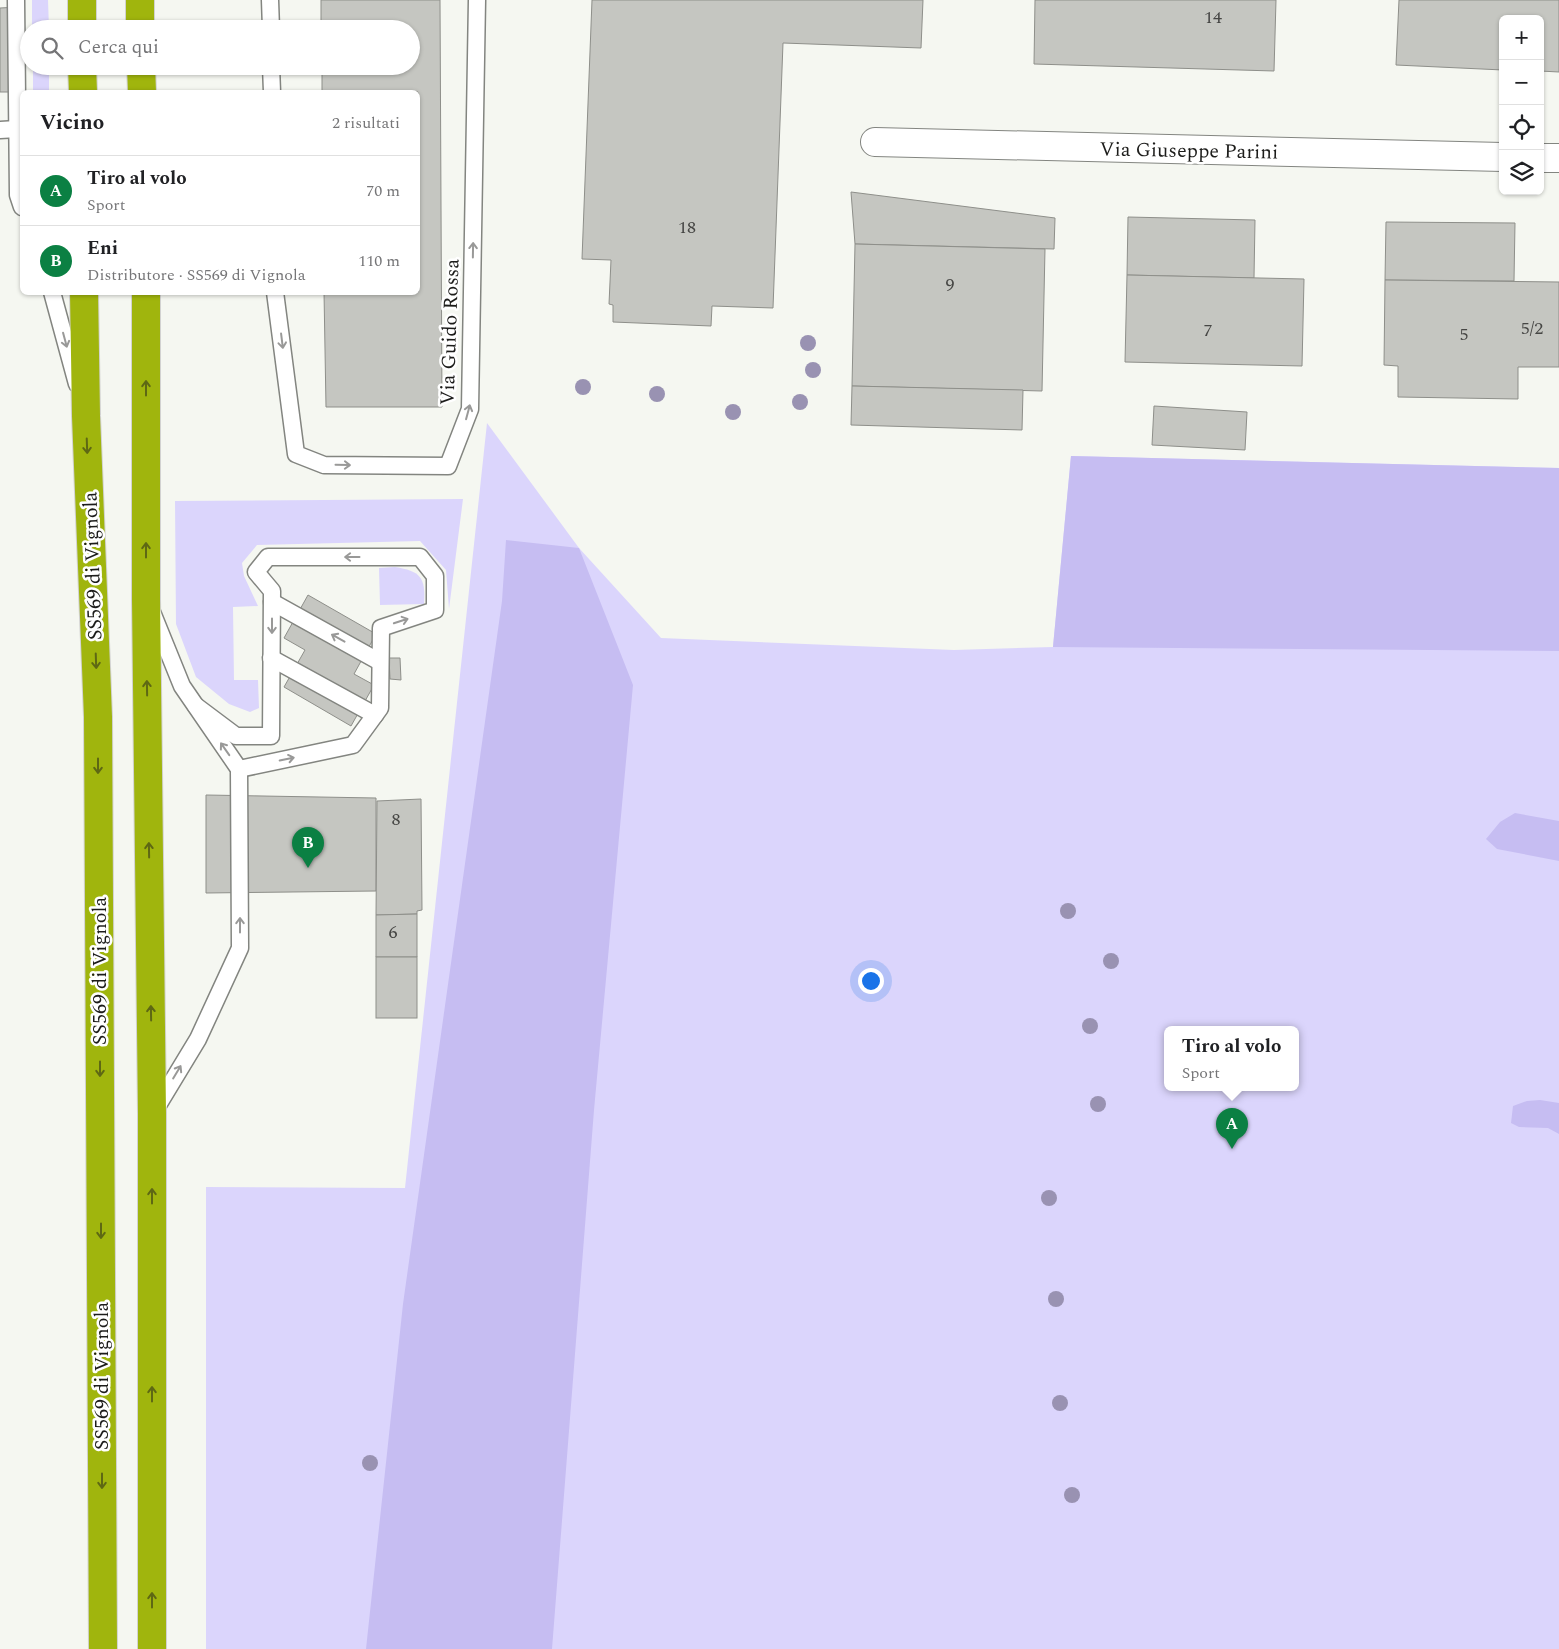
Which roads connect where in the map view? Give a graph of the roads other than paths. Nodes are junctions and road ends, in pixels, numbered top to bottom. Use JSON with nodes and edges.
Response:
{"nodes":[{"id":1,"x":16,"y":0,"type":"edge"},
{"id":2,"x":82,"y":0,"type":"edge"},
{"id":3,"x":140,"y":0,"type":"edge"},
{"id":4,"x":270,"y":0,"type":"edge"},
{"id":5,"x":477,"y":0,"type":"edge"},
{"id":6,"x":82,"y":20,"type":"edge"},
{"id":7,"x":140,"y":20,"type":"edge"},
{"id":8,"x":271,"y":20,"type":"edge"},
{"id":9,"x":82,"y":75,"type":"edge"},
{"id":10,"x":141,"y":75,"type":"edge"},
{"id":11,"x":271,"y":75,"type":"edge"},
{"id":12,"x":83,"y":90,"type":"edge"},
{"id":13,"x":142,"y":90,"type":"edge"},
{"id":14,"x":272,"y":90,"type":"edge"},
{"id":15,"x":17,"y":129,"type":"junction"},
{"id":16,"x":0,"y":130,"type":"edge"},
{"id":17,"x":875,"y":142,"type":"dead end"},
{"id":18,"x":1499,"y":157,"type":"edge"},
{"id":19,"x":1544,"y":158,"type":"edge"},
{"id":20,"x":1559,"y":158,"type":"edge"},
{"id":21,"x":20,"y":201,"type":"edge"},
{"id":22,"x":53,"y":295,"type":"edge"},
{"id":23,"x":84,"y":295,"type":"edge"},
{"id":24,"x":146,"y":295,"type":"edge"},
{"id":25,"x":275,"y":295,"type":"edge"},
{"id":26,"x":86,"y":416,"type":"junction"},
{"id":27,"x":146,"y":599,"type":"junction"},
{"id":28,"x":272,"y":602,"type":"junction"},
{"id":29,"x":271,"y":658,"type":"junction"},
{"id":30,"x":380,"y":662,"type":"junction"},
{"id":31,"x":196,"y":706,"type":"junction"},
{"id":32,"x":376,"y":715,"type":"junction"},
{"id":33,"x":239,"y":769,"type":"junction"},
{"id":34,"x":152,"y":1114,"type":"junction"},
{"id":35,"x":103,"y":1649,"type":"edge"},
{"id":36,"x":152,"y":1649,"type":"edge"}],
"edges":[{"from":1,"to":15,"type":"lane"},
{"from":2,"to":6,"type":"highway"},
{"from":3,"to":7,"type":"highway"},
{"from":4,"to":8,"type":"lane"},
{"from":25,"to":5,"type":"lane","name":"Via Guido Rossa","one_way":true},
{"from":9,"to":12,"type":"highway"},
{"from":10,"to":13,"type":"highway"},
{"from":11,"to":14,"type":"lane"},
{"from":15,"to":16,"type":"lane"},
{"from":15,"to":21,"type":"lane"},
{"from":17,"to":18,"type":"street","name":"Via Giuseppe Parini"},
{"from":19,"to":20,"type":"street"},
{"from":22,"to":26,"type":"lane","one_way":true},
{"from":23,"to":26,"type":"highway","name":"SS569 di Vignola"},
{"from":27,"to":24,"type":"highway","one_way":true},
{"from":26,"to":35,"type":"highway","name":"SS569 di Vignola","one_way":true},
{"from":27,"to":31,"type":"lane"},
{"from":34,"to":27,"type":"highway","one_way":true},
{"from":28,"to":29,"type":"lane","one_way":true},
{"from":30,"to":28,"type":"lane","one_way":true},
{"from":30,"to":28,"type":"lane","one_way":true},
{"from":29,"to":31,"type":"lane"},
{"from":29,"to":32,"type":"lane"},
{"from":30,"to":32,"type":"lane"},
{"from":33,"to":31,"type":"lane","one_way":true},
{"from":33,"to":32,"type":"lane","one_way":true},
{"from":34,"to":33,"type":"lane","one_way":true},
{"from":36,"to":34,"type":"highway","one_way":true}]}
